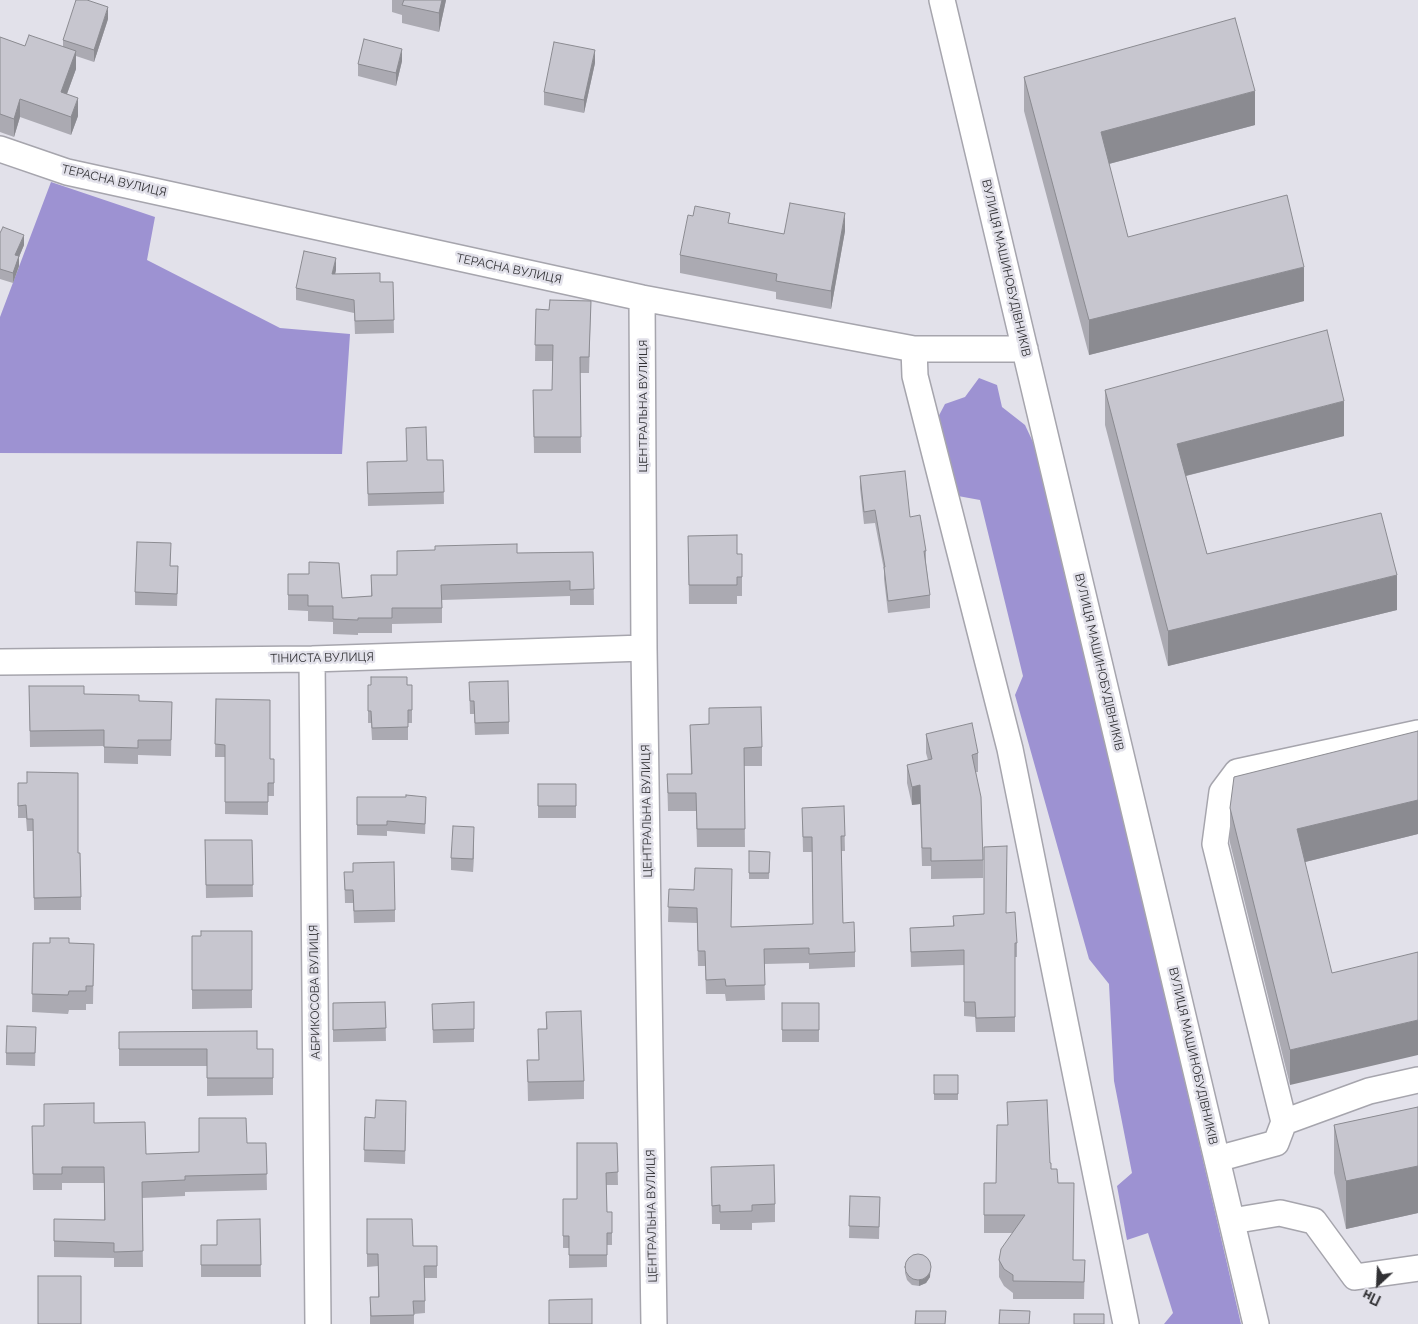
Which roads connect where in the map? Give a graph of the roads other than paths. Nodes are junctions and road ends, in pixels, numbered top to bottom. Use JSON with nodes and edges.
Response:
{"nodes":[{"id":1,"x":942,"y":0,"type":"edge"},
{"id":2,"x":0,"y":149,"type":"edge"},
{"id":3,"x":642,"y":298,"type":"junction"},
{"id":4,"x":914,"y":349,"type":"junction"},
{"id":5,"x":1025,"y":349,"type":"junction"},
{"id":6,"x":644,"y":648,"type":"junction"},
{"id":7,"x":312,"y":660,"type":"junction"},
{"id":8,"x":0,"y":662,"type":"edge"},
{"id":9,"x":1418,"y":733,"type":"edge"},
{"id":10,"x":1418,"y":1080,"type":"edge"},
{"id":11,"x":1284,"y":1122,"type":"junction"},
{"id":12,"x":1217,"y":1159,"type":"junction"},
{"id":13,"x":1232,"y":1221,"type":"junction"},
{"id":14,"x":1418,"y":1268,"type":"edge"},
{"id":15,"x":318,"y":1324,"type":"edge"},
{"id":16,"x":654,"y":1324,"type":"edge"},
{"id":17,"x":1126,"y":1324,"type":"edge"},
{"id":18,"x":1256,"y":1324,"type":"edge"}],
"edges":[{"from":1,"to":5,"type":"street","name":"ВУЛИЦЯ МАШИНОБУДІВНИКІВ"},
{"from":2,"to":3,"type":"street","name":"ТЕРАСНА ВУЛИЦЯ"},
{"from":3,"to":4,"type":"street","name":"ТЕРАСНА ВУЛИЦЯ"},
{"from":3,"to":6,"type":"street","name":"ЦЕНТРАЛЬНА ВУЛИЦЯ"},
{"from":4,"to":5,"type":"street","name":"ТЕРАСНА ВУЛИЦЯ"},
{"from":4,"to":17,"type":"street"},
{"from":5,"to":12,"type":"street","name":"ВУЛИЦЯ МАШИНОБУДІВНИКІВ"},
{"from":6,"to":7,"type":"street","name":"ТІНИСТА ВУЛИЦЯ"},
{"from":6,"to":16,"type":"street","name":"ЦЕНТРАЛЬНА ВУЛИЦЯ"},
{"from":7,"to":8,"type":"street","name":"ТІНИСТА ВУЛИЦЯ"},
{"from":7,"to":15,"type":"street","name":"АБРИКОСОВА ВУЛИЦЯ"},
{"from":9,"to":11,"type":"street"},
{"from":10,"to":11,"type":"street"},
{"from":11,"to":12,"type":"street"},
{"from":12,"to":13,"type":"street","name":"ВУЛИЦЯ МАШИНОБУДІВНИКІВ"},
{"from":13,"to":14,"type":"street"},
{"from":13,"to":18,"type":"street","name":"ВУЛИЦЯ МАШИНОБУДІВНИКІВ"}]}
